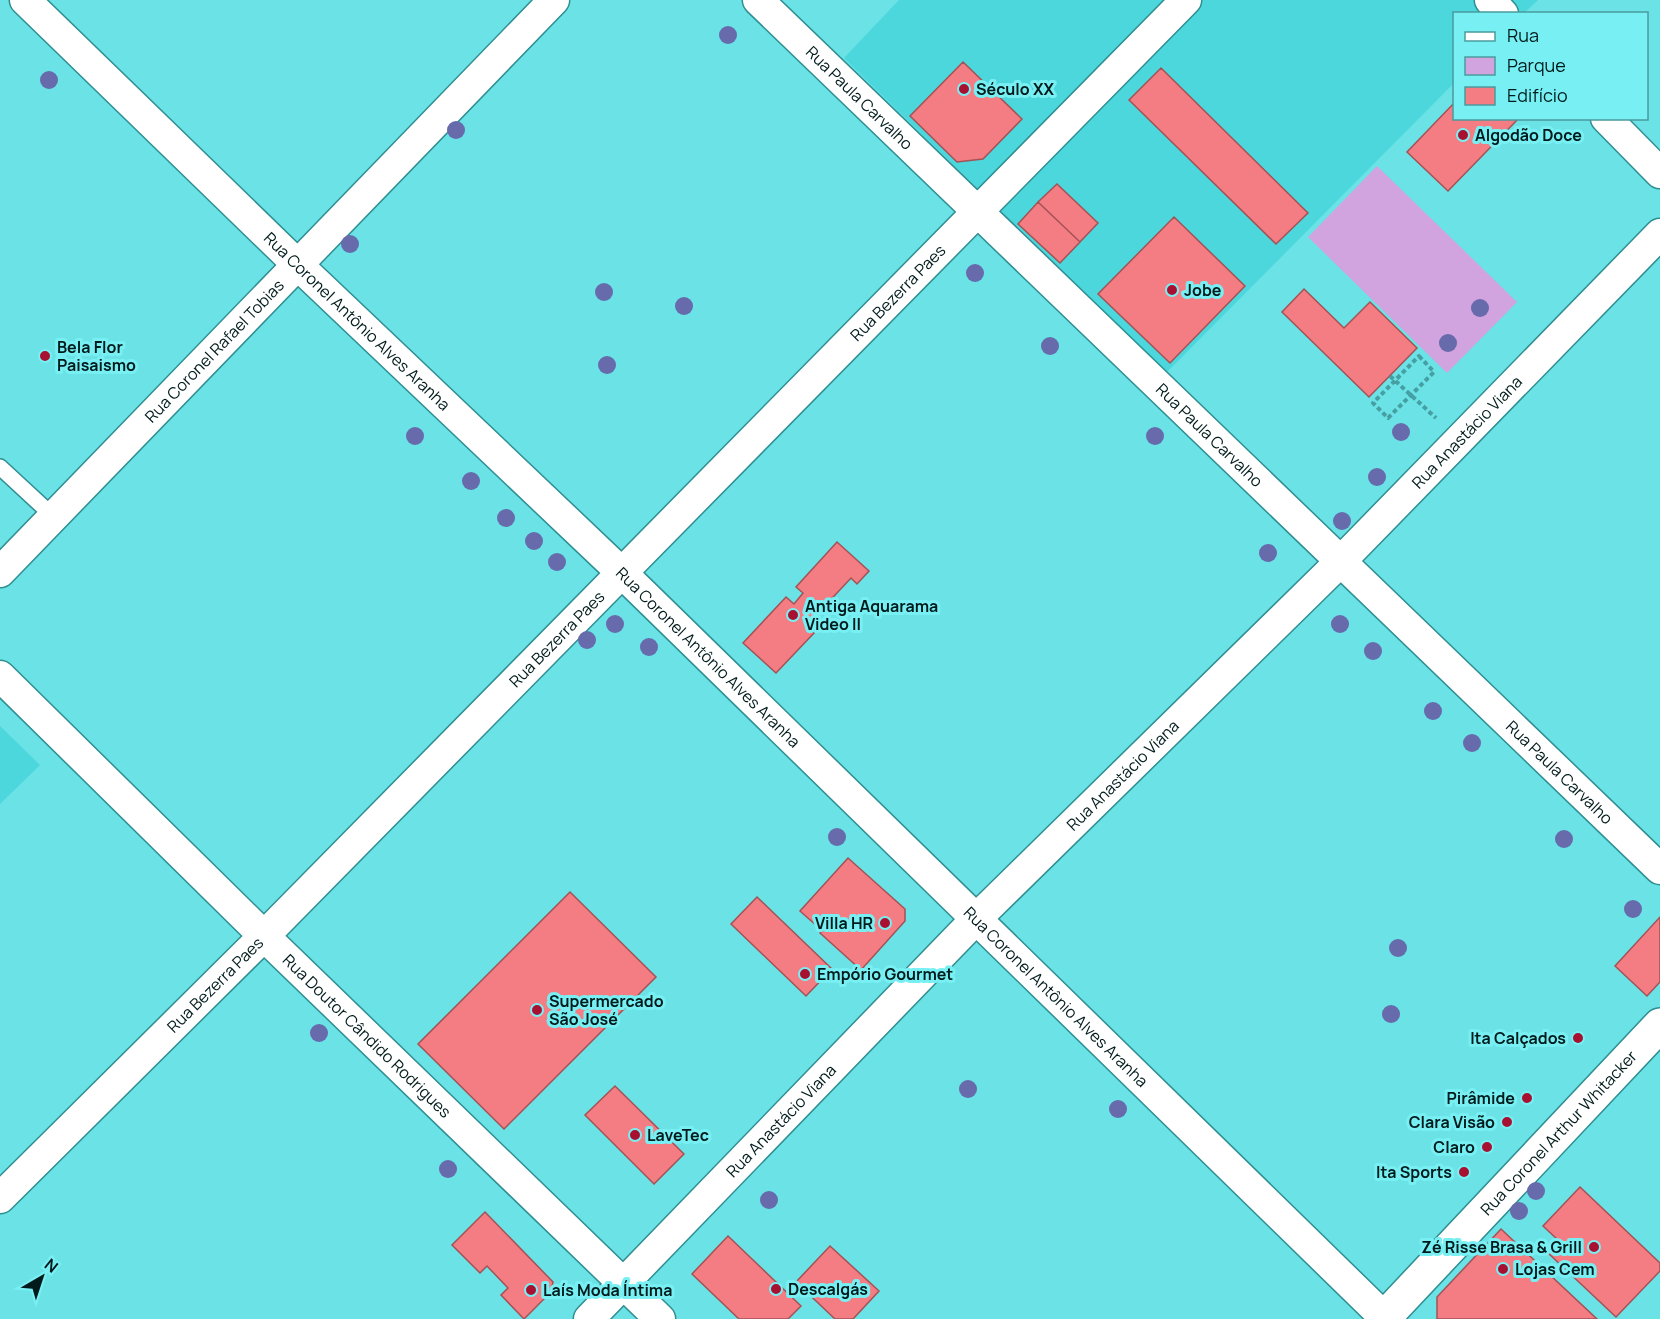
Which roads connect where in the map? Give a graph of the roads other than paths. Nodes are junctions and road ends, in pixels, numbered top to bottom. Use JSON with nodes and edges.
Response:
{"nodes":[{"id":1,"x":25,"y":0,"type":"edge"},
{"id":2,"x":554,"y":0,"type":"edge"},
{"id":3,"x":758,"y":0,"type":"edge"},
{"id":4,"x":1186,"y":0,"type":"edge"},
{"id":5,"x":1490,"y":0,"type":"edge"},
{"id":6,"x":1501,"y":12,"type":"edge"},
{"id":7,"x":1608,"y":120,"type":"edge"},
{"id":8,"x":1660,"y":173,"type":"edge"},
{"id":9,"x":975,"y":211,"type":"junction"},
{"id":10,"x":1660,"y":234,"type":"edge"},
{"id":11,"x":298,"y":266,"type":"junction"},
{"id":12,"x":0,"y":467,"type":"edge"},
{"id":13,"x":54,"y":517,"type":"junction"},
{"id":14,"x":1340,"y":562,"type":"junction"},
{"id":15,"x":0,"y":572,"type":"edge"},
{"id":16,"x":622,"y":573,"type":"junction"},
{"id":17,"x":0,"y":676,"type":"edge"},
{"id":18,"x":1660,"y":869,"type":"edge"},
{"id":19,"x":975,"y":919,"type":"junction"},
{"id":20,"x":264,"y":936,"type":"junction"},
{"id":21,"x":1660,"y":1024,"type":"edge"},
{"id":22,"x":0,"y":1198,"type":"edge"},
{"id":23,"x":624,"y":1284,"type":"junction"},
{"id":24,"x":589,"y":1319,"type":"edge"},
{"id":25,"x":660,"y":1319,"type":"edge"},
{"id":26,"x":1384,"y":1319,"type":"edge"}],
"edges":[{"from":1,"to":11,"type":"street","name":"Rua Coronel Antônio Alves Aranha"},
{"from":2,"to":11,"type":"street","name":"Rua Coronel Rafael Tobias"},
{"from":3,"to":9,"type":"street","name":"Rua Paula Carvalho"},
{"from":4,"to":9,"type":"street","name":"Rua Bezerra Paes"},
{"from":5,"to":6,"type":"street"},
{"from":7,"to":8,"type":"street"},
{"from":9,"to":14,"type":"street","name":"Rua Paula Carvalho"},
{"from":9,"to":16,"type":"street","name":"Rua Bezerra Paes"},
{"from":10,"to":14,"type":"street","name":"Rua Anastácio Viana"},
{"from":11,"to":13,"type":"street","name":"Rua Coronel Rafael Tobias"},
{"from":11,"to":16,"type":"street","name":"Rua Coronel Antônio Alves Aranha"},
{"from":12,"to":13,"type":"lane"},
{"from":13,"to":15,"type":"street","name":"Rua Coronel Rafael Tobias"},
{"from":14,"to":18,"type":"street","name":"Rua Paula Carvalho"},
{"from":14,"to":19,"type":"street","name":"Rua Anastácio Viana"},
{"from":16,"to":19,"type":"street","name":"Rua Coronel Antônio Alves Aranha"},
{"from":16,"to":20,"type":"street","name":"Rua Bezerra Paes"},
{"from":17,"to":20,"type":"street","name":"Rua Doutor Cândido Rodrigues"},
{"from":19,"to":23,"type":"street","name":"Rua Anastácio Viana"},
{"from":19,"to":26,"type":"street","name":"Rua Coronel Antônio Alves Aranha"},
{"from":20,"to":22,"type":"street","name":"Rua Bezerra Paes"},
{"from":20,"to":23,"type":"street","name":"Rua Doutor Cândido Rodrigues"},
{"from":21,"to":26,"type":"main road","name":"Rua Coronel Arthur Whitacker"},
{"from":23,"to":24,"type":"street","name":"Rua Anastácio Viana"},
{"from":23,"to":25,"type":"street","name":"Rua Doutor Cândido Rodrigues"}]}
